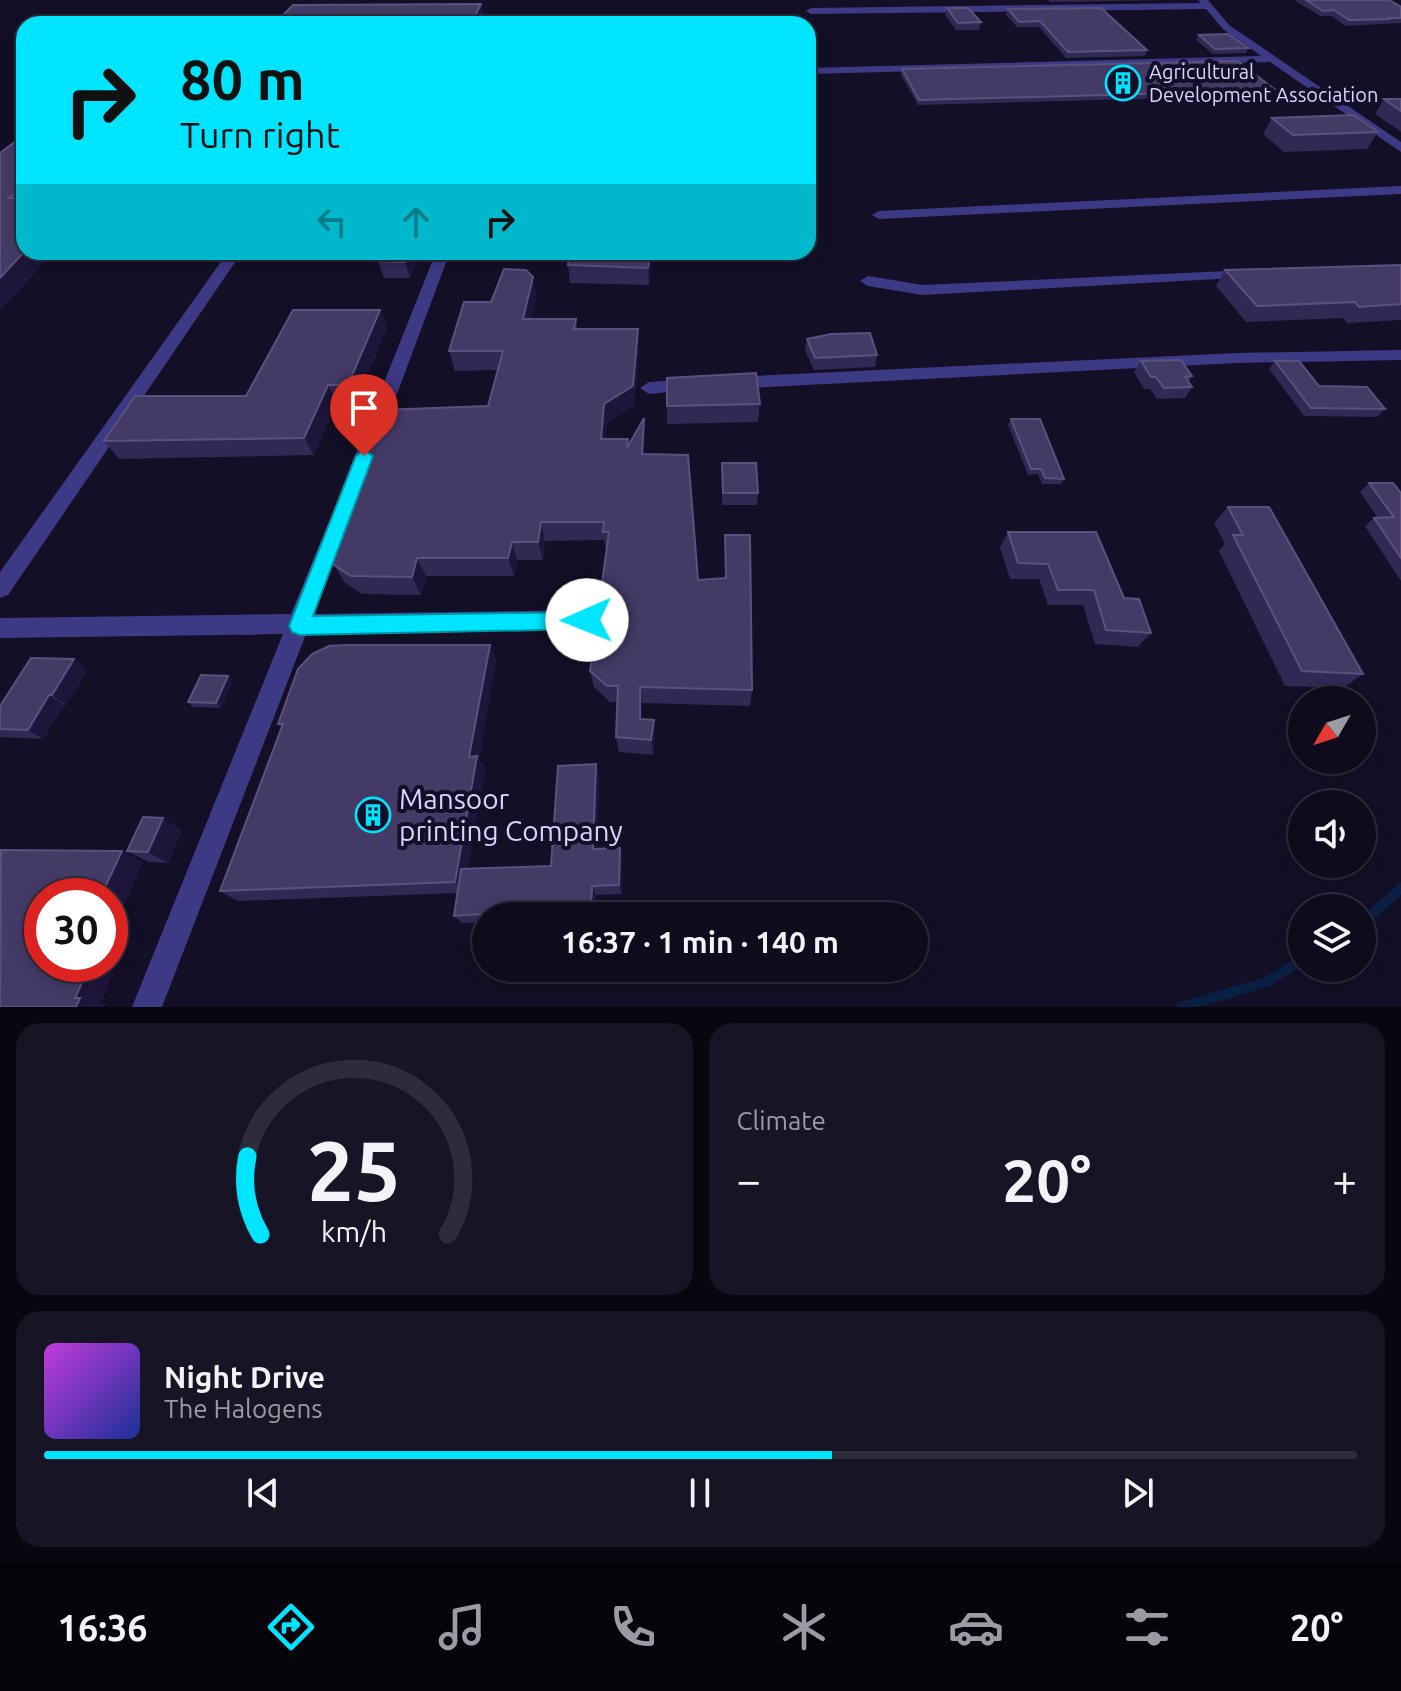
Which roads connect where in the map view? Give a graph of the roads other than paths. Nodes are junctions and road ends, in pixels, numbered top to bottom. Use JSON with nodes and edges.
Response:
{"nodes":[{"id":1,"x":1206,"y":3,"type":"edge"},
{"id":2,"x":811,"y":11,"type":"dead end"},
{"id":3,"x":1269,"y":59,"type":"junction"},
{"id":4,"x":816,"y":71,"type":"edge"},
{"id":5,"x":1401,"y":148,"type":"edge"},
{"id":6,"x":1401,"y":190,"type":"edge"},
{"id":7,"x":879,"y":215,"type":"dead end"},
{"id":8,"x":229,"y":260,"type":"edge"},
{"id":9,"x":440,"y":260,"type":"edge"},
{"id":10,"x":1259,"y":274,"type":"edge"},
{"id":11,"x":868,"y":281,"type":"dead end"},
{"id":12,"x":1401,"y":355,"type":"edge"},
{"id":13,"x":649,"y":388,"type":"dead end"},
{"id":14,"x":0,"y":589,"type":"edge"},
{"id":15,"x":587,"y":620,"type":"dead end"},
{"id":16,"x":300,"y":626,"type":"junction"},
{"id":17,"x":0,"y":628,"type":"edge"},
{"id":18,"x":147,"y":1007,"type":"edge"}],
"edges":[{"from":1,"to":2,"type":"street"},
{"from":1,"to":3,"type":"street"},
{"from":3,"to":4,"type":"street"},
{"from":3,"to":5,"type":"street"},
{"from":6,"to":7,"type":"street"},
{"from":8,"to":14,"type":"street"},
{"from":9,"to":16,"type":"street"},
{"from":10,"to":11,"type":"street"},
{"from":12,"to":13,"type":"street"},
{"from":15,"to":16,"type":"street"},
{"from":16,"to":17,"type":"street"},
{"from":16,"to":18,"type":"street"}]}
